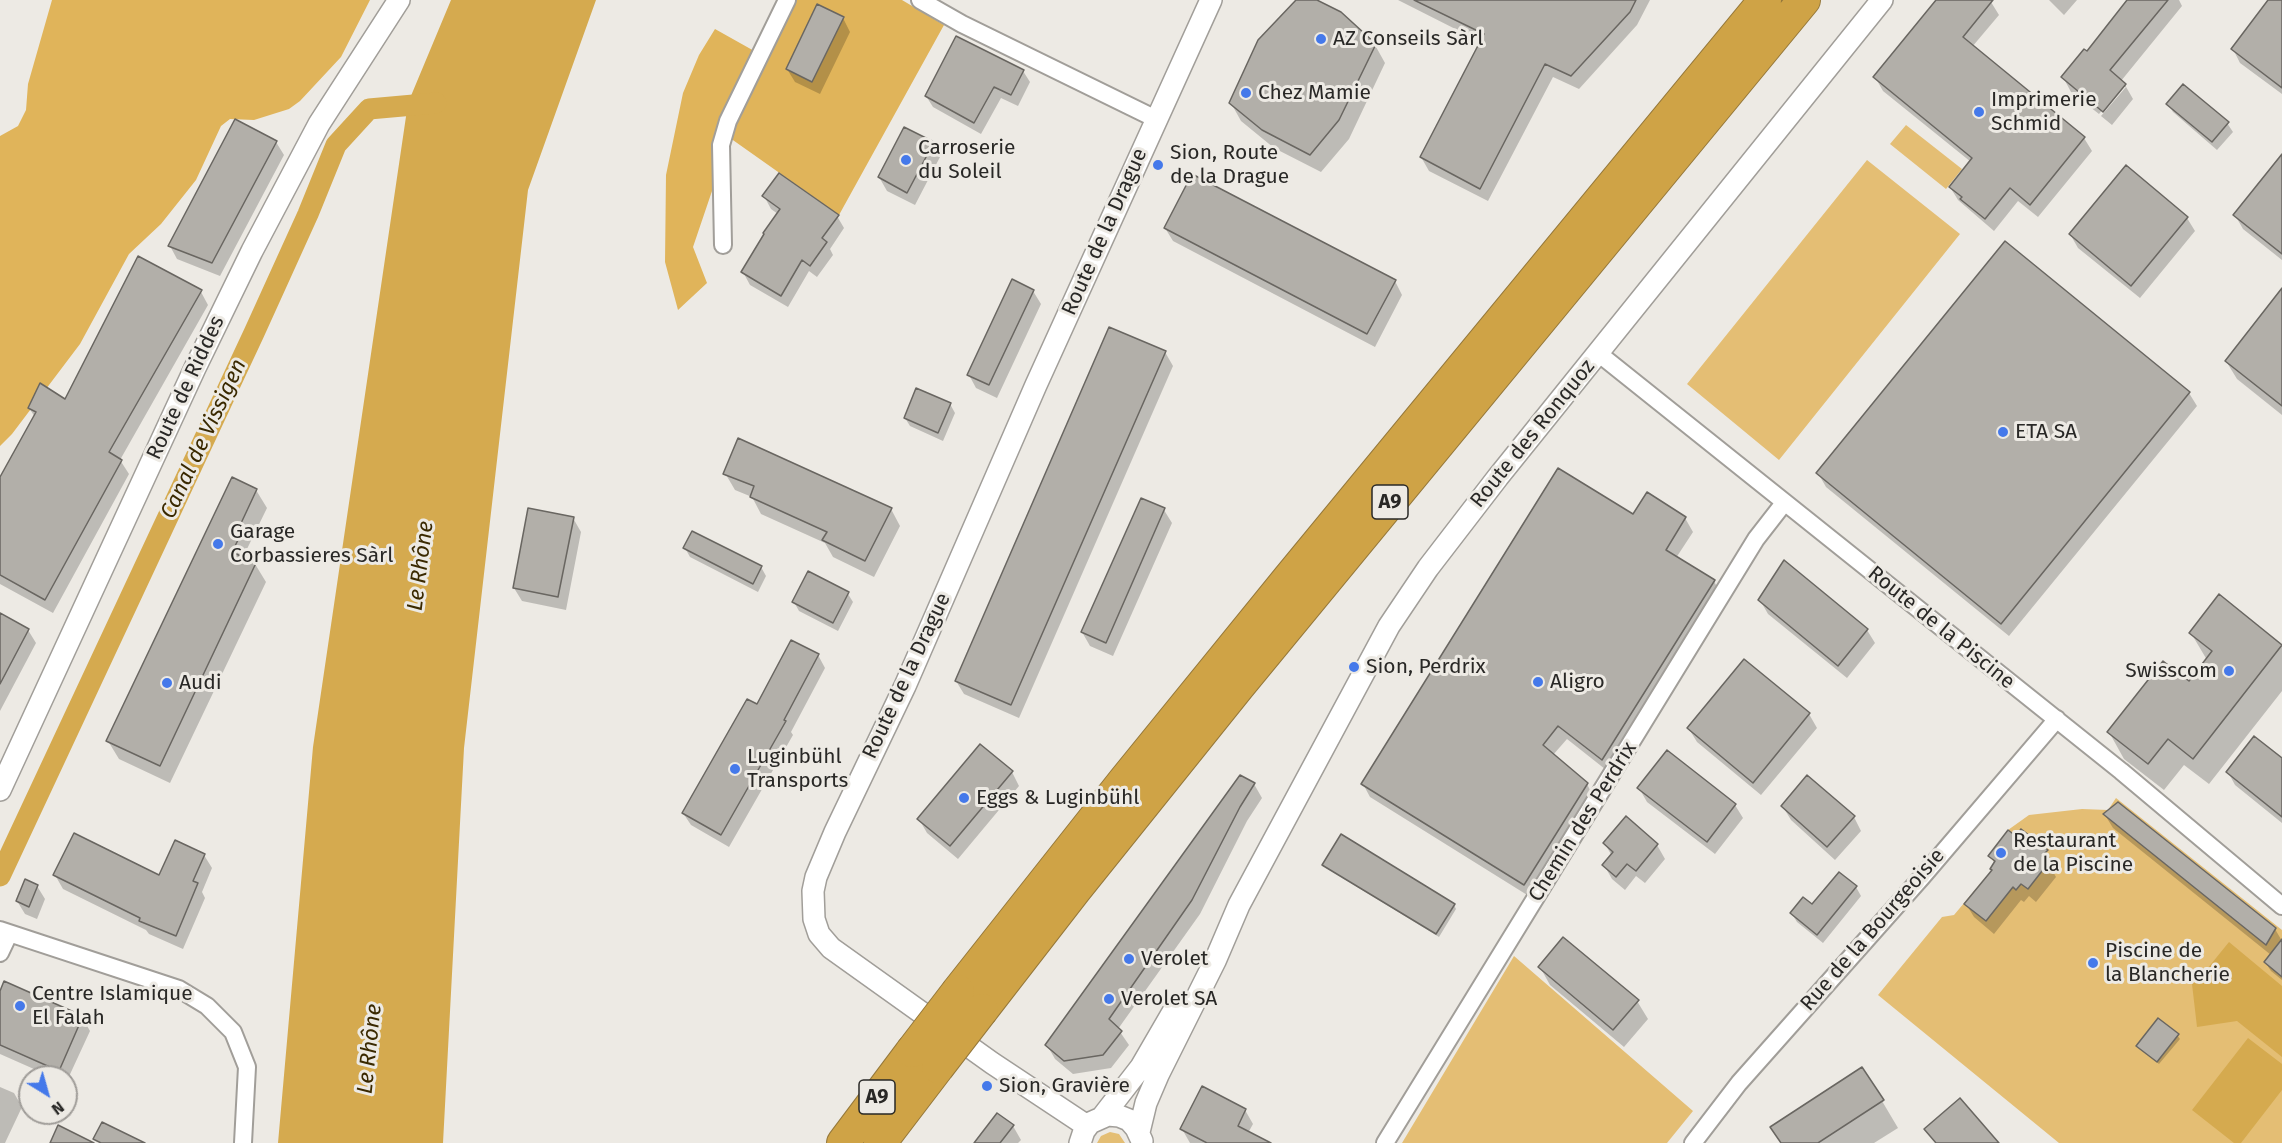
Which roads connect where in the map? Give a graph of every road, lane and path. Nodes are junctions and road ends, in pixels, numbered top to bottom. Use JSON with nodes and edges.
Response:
{"nodes":[{"id":1,"x":399,"y":0,"type":"edge"},
{"id":2,"x":787,"y":0,"type":"edge"},
{"id":3,"x":920,"y":0,"type":"edge"},
{"id":4,"x":1211,"y":0,"type":"edge"},
{"id":5,"x":1765,"y":0,"type":"edge"},
{"id":6,"x":1804,"y":0,"type":"edge"},
{"id":7,"x":1882,"y":0,"type":"edge"},
{"id":8,"x":1156,"y":119,"type":"junction"},
{"id":9,"x":723,"y":245,"type":"dead end"},
{"id":10,"x":1598,"y":353,"type":"junction"},
{"id":11,"x":1784,"y":503,"type":"junction"},
{"id":12,"x":2057,"y":719,"type":"junction"},
{"id":13,"x":0,"y":790,"type":"edge"},
{"id":14,"x":1239,"y":905,"type":"junction"},
{"id":15,"x":2282,"y":906,"type":"edge"},
{"id":16,"x":4,"y":932,"type":"edge"},
{"id":17,"x":0,"y":953,"type":"edge"},
{"id":18,"x":925,"y":1059,"type":"junction"},
{"id":19,"x":1090,"y":1128,"type":"edge"},
{"id":20,"x":1141,"y":1138,"type":"edge"},
{"id":21,"x":243,"y":1143,"type":"edge"},
{"id":22,"x":843,"y":1143,"type":"edge"},
{"id":23,"x":880,"y":1143,"type":"edge"},
{"id":24,"x":1385,"y":1143,"type":"edge"},
{"id":25,"x":1693,"y":1143,"type":"edge"}],
"edges":[{"from":1,"to":13,"type":"street","name":"Route de Riddes"},
{"from":2,"to":9,"type":"street"},
{"from":3,"to":8,"type":"street"},
{"from":4,"to":8,"type":"street","name":"Route de la Drague"},
{"from":5,"to":18,"type":"highway","number":"A9","bridge":true},
{"from":6,"to":18,"type":"highway","number":"A9","bridge":true},
{"from":7,"to":10,"type":"street","name":"Route des Ronquoz"},
{"from":8,"to":19,"type":"street","name":"Route de la Drague"},
{"from":10,"to":11,"type":"street","name":"Route de la Piscine"},
{"from":10,"to":14,"type":"street","name":"Route des Ronquoz"},
{"from":11,"to":12,"type":"street","name":"Route de la Piscine"},
{"from":11,"to":24,"type":"street","name":"Chemin des Perdrix"},
{"from":12,"to":15,"type":"street","name":"Route de la Piscine"},
{"from":12,"to":25,"type":"street","name":"Rue de la Bourgeoisie"},
{"from":14,"to":19,"type":"street","name":"Route des Ronquoz"},
{"from":14,"to":20,"type":"street","name":"Route des Ronquoz"},
{"from":16,"to":17,"type":"street"},
{"from":16,"to":21,"type":"street"},
{"from":18,"to":22,"type":"highway","number":"A9"},
{"from":18,"to":23,"type":"highway","number":"A9"},
{"from":19,"to":20,"type":"street"}]}
